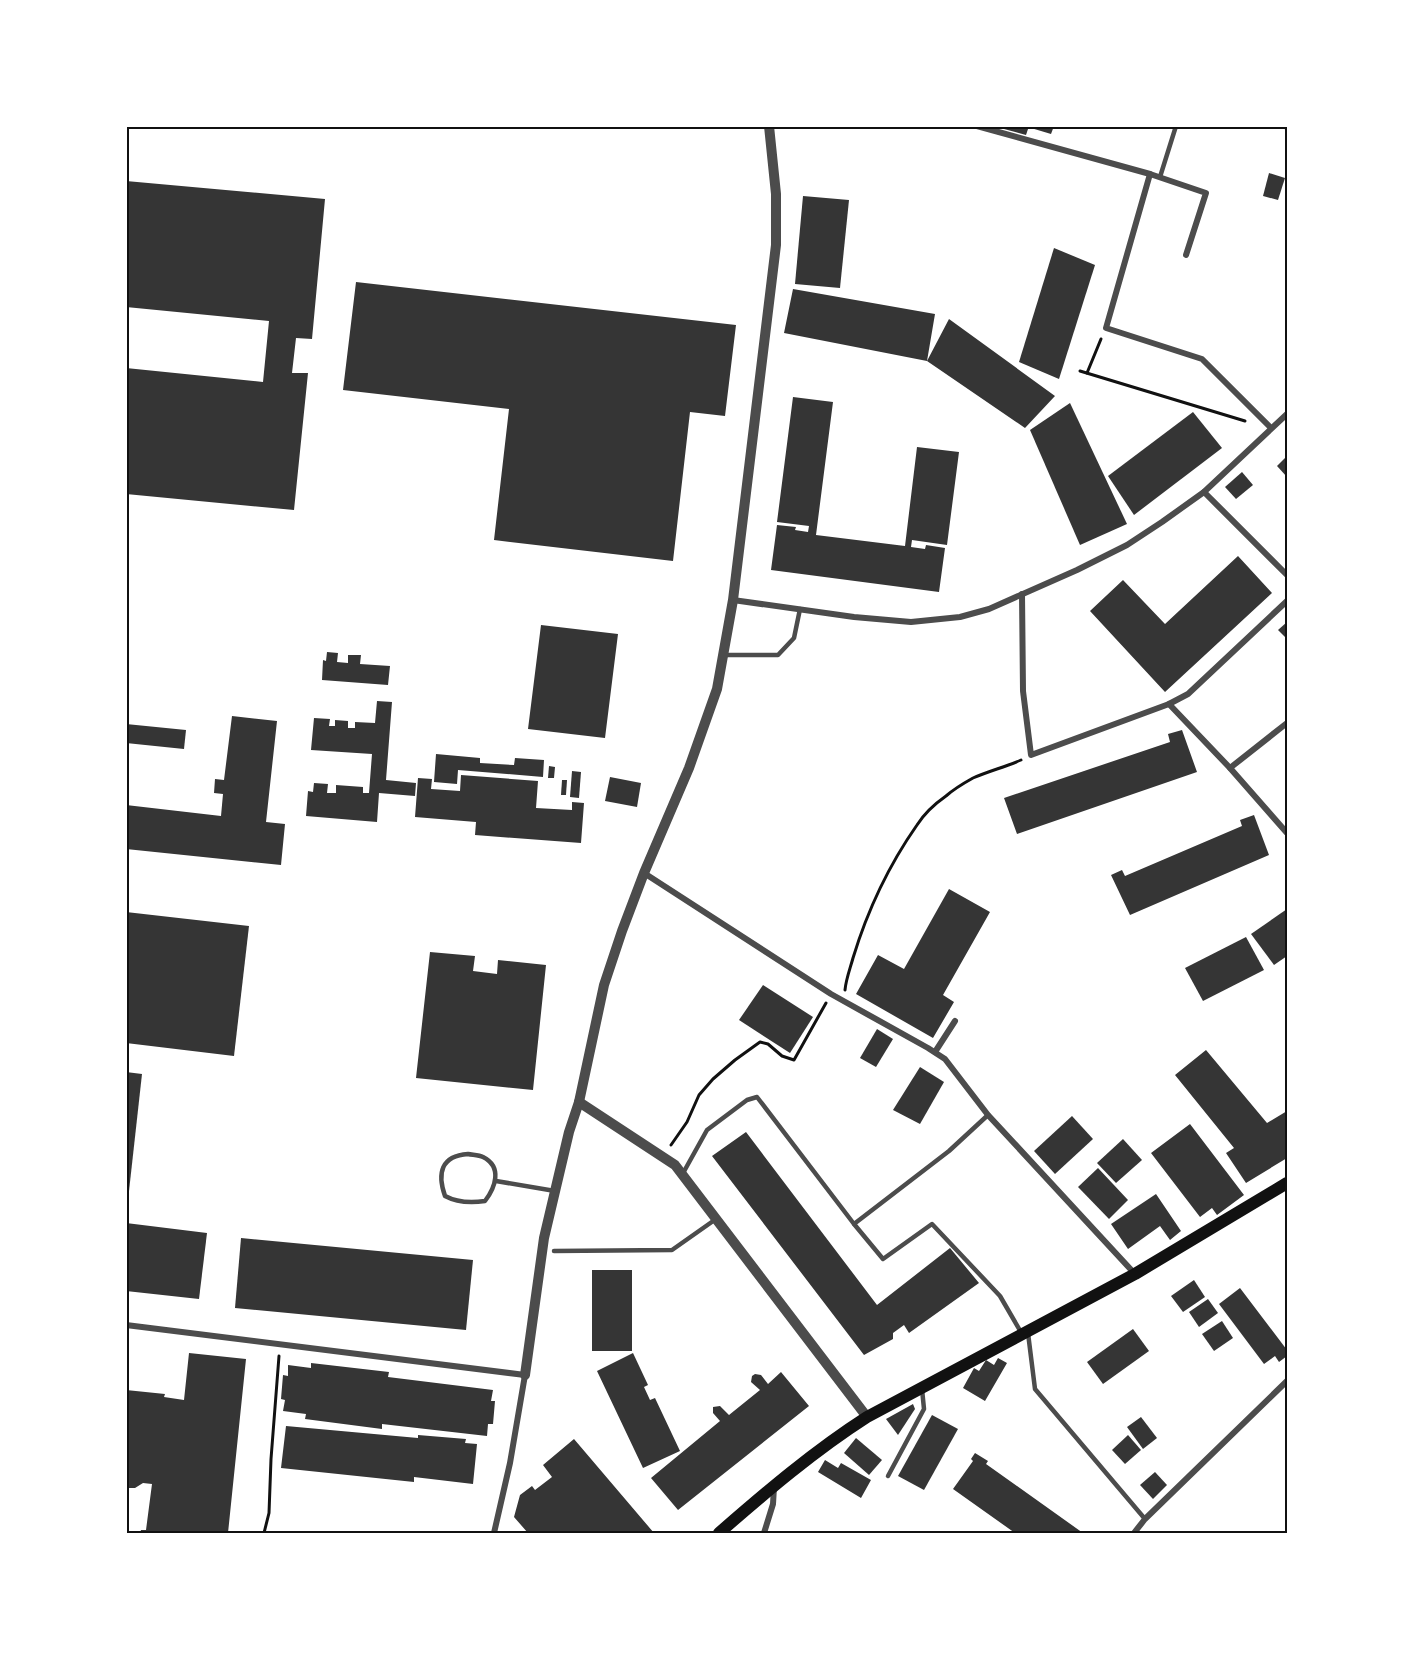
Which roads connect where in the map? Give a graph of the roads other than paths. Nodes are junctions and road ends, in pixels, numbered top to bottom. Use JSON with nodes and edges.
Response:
{"nodes":[{"id":1,"x":769,"y":126,"type":"edge"},
{"id":2,"x":976,"y":126,"type":"edge"},
{"id":3,"x":1176,"y":126,"type":"edge"},
{"id":4,"x":1150,"y":174,"type":"junction"},
{"id":5,"x":1160,"y":177,"type":"junction"},
{"id":6,"x":1186,"y":255,"type":"dead end"},
{"id":7,"x":1287,"y":414,"type":"edge"},
{"id":8,"x":1271,"y":429,"type":"junction"},
{"id":9,"x":1204,"y":492,"type":"junction"},
{"id":10,"x":1287,"y":575,"type":"edge"},
{"id":11,"x":1022,"y":594,"type":"junction"},
{"id":12,"x":733,"y":600,"type":"junction"},
{"id":13,"x":1287,"y":601,"type":"edge"},
{"id":14,"x":800,"y":609,"type":"junction"},
{"id":15,"x":723,"y":655,"type":"junction"},
{"id":16,"x":1169,"y":704,"type":"junction"},
{"id":17,"x":1287,"y":723,"type":"edge"},
{"id":18,"x":1230,"y":768,"type":"junction"},
{"id":19,"x":1287,"y":833,"type":"edge"},
{"id":20,"x":644,"y":873,"type":"junction"},
{"id":21,"x":955,"y":1021,"type":"dead end"},
{"id":22,"x":935,"y":1052,"type":"junction"},
{"id":23,"x":579,"y":1102,"type":"junction"},
{"id":24,"x":988,"y":1115,"type":"junction"},
{"id":25,"x":682,"y":1175,"type":"junction"},
{"id":26,"x":496,"y":1181,"type":"junction"},
{"id":27,"x":1287,"y":1182,"type":"edge"},
{"id":28,"x":555,"y":1191,"type":"junction"},
{"id":29,"x":716,"y":1219,"type":"junction"},
{"id":30,"x":854,"y":1224,"type":"junction"},
{"id":31,"x":554,"y":1251,"type":"dead end"},
{"id":32,"x":1135,"y":1274,"type":"junction"},
{"id":33,"x":126,"y":1325,"type":"edge"},
{"id":34,"x":1025,"y":1332,"type":"junction"},
{"id":35,"x":525,"y":1376,"type":"junction"},
{"id":36,"x":1287,"y":1381,"type":"edge"},
{"id":37,"x":922,"y":1387,"type":"junction"},
{"id":38,"x":867,"y":1417,"type":"junction"},
{"id":39,"x":888,"y":1476,"type":"dead end"},
{"id":40,"x":774,"y":1485,"type":"junction"},
{"id":41,"x":1145,"y":1519,"type":"junction"},
{"id":42,"x":494,"y":1533,"type":"edge"},
{"id":43,"x":719,"y":1533,"type":"edge"},
{"id":44,"x":764,"y":1533,"type":"edge"},
{"id":45,"x":1134,"y":1533,"type":"edge"}],
"edges":[{"from":1,"to":12,"type":"street"},
{"from":2,"to":4,"type":"street"},
{"from":3,"to":5,"type":"lane"},
{"from":4,"to":5,"type":"street"},
{"from":4,"to":8,"type":"street"},
{"from":5,"to":6,"type":"street"},
{"from":7,"to":8,"type":"street"},
{"from":8,"to":9,"type":"street"},
{"from":9,"to":10,"type":"street"},
{"from":9,"to":11,"type":"street"},
{"from":11,"to":14,"type":"street"},
{"from":11,"to":16,"type":"street"},
{"from":12,"to":14,"type":"street"},
{"from":12,"to":15,"type":"street"},
{"from":13,"to":16,"type":"street"},
{"from":14,"to":15,"type":"lane"},
{"from":15,"to":20,"type":"street"},
{"from":16,"to":18,"type":"street"},
{"from":17,"to":18,"type":"street"},
{"from":18,"to":19,"type":"street"},
{"from":20,"to":22,"type":"street"},
{"from":20,"to":23,"type":"street"},
{"from":21,"to":22,"type":"street"},
{"from":22,"to":24,"type":"street"},
{"from":23,"to":25,"type":"street"},
{"from":23,"to":28,"type":"street"},
{"from":24,"to":30,"type":"lane"},
{"from":24,"to":32,"type":"street"},
{"from":25,"to":29,"type":"street"},
{"from":25,"to":30,"type":"lane"},
{"from":26,"to":26,"type":"lane"},
{"from":26,"to":28,"type":"lane"},
{"from":27,"to":32,"type":"main road"},
{"from":28,"to":35,"type":"street"},
{"from":29,"to":31,"type":"lane"},
{"from":29,"to":38,"type":"street"},
{"from":30,"to":34,"type":"lane"},
{"from":32,"to":34,"type":"main road"},
{"from":33,"to":35,"type":"street"},
{"from":34,"to":37,"type":"main road"},
{"from":34,"to":41,"type":"lane"},
{"from":35,"to":42,"type":"street"},
{"from":36,"to":41,"type":"street"},
{"from":37,"to":38,"type":"main road"},
{"from":37,"to":39,"type":"lane"},
{"from":38,"to":40,"type":"main road"},
{"from":40,"to":43,"type":"main road"},
{"from":40,"to":44,"type":"street"},
{"from":41,"to":45,"type":"street"}]}
